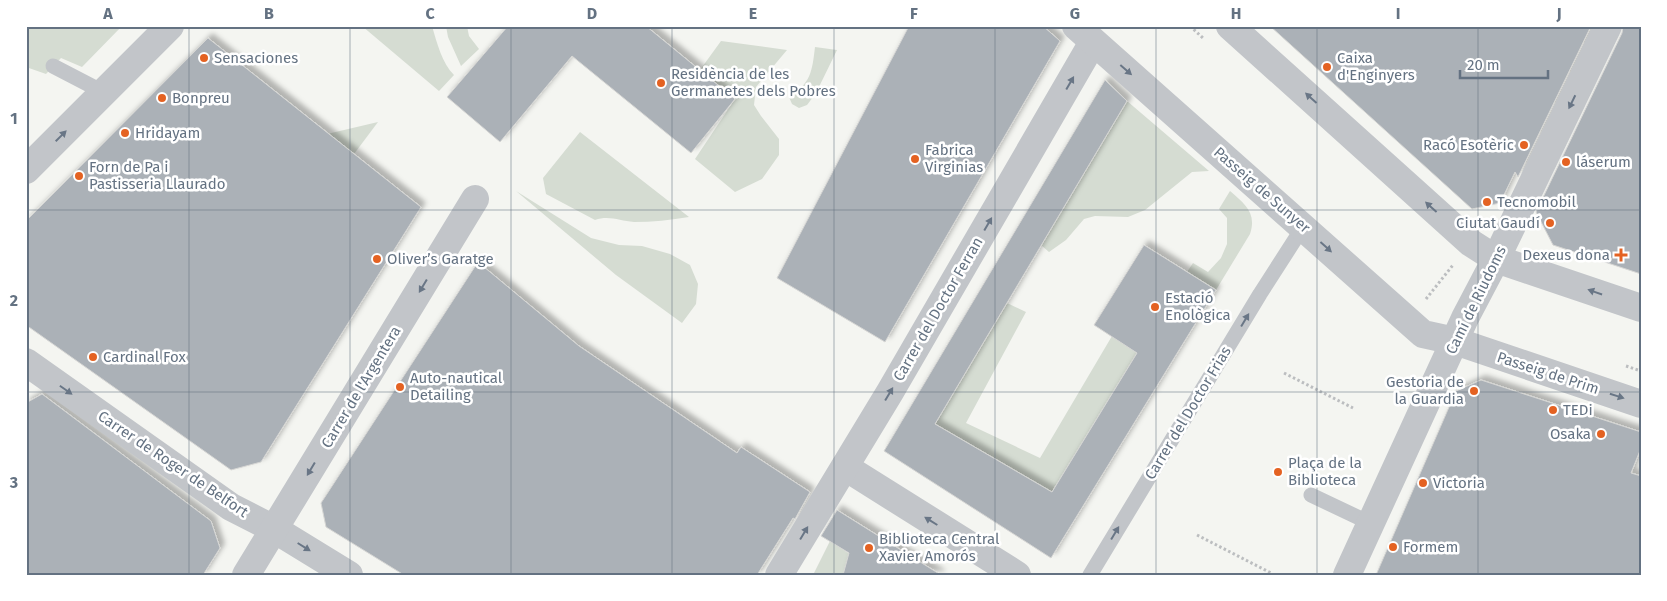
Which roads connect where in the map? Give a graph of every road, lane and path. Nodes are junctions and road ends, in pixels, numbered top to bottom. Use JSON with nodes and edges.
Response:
{"nodes":[{"id":1,"x":170,"y":26,"type":"edge"},
{"id":2,"x":1230,"y":26,"type":"edge"},
{"id":3,"x":1608,"y":26,"type":"edge"},
{"id":4,"x":1085,"y":34,"type":"edge"},
{"id":5,"x":53,"y":66,"type":"dead end"},
{"id":6,"x":105,"y":93,"type":"junction"},
{"id":7,"x":26,"y":170,"type":"edge"},
{"id":8,"x":475,"y":199,"type":"dead end"},
{"id":9,"x":1303,"y":227,"type":"junction"},
{"id":10,"x":1471,"y":243,"type":"junction"},
{"id":11,"x":1496,"y":259,"type":"junction"},
{"id":12,"x":1641,"y":308,"type":"edge"},
{"id":13,"x":1409,"y":321,"type":"junction"},
{"id":14,"x":1455,"y":341,"type":"junction"},
{"id":15,"x":26,"y":363,"type":"edge"},
{"id":16,"x":1284,"y":373,"type":"dead end"},
{"id":17,"x":1641,"y":404,"type":"edge"},
{"id":18,"x":1353,"y":408,"type":"dead end"},
{"id":19,"x":845,"y":467,"type":"junction"},
{"id":20,"x":1311,"y":495,"type":"dead end"},
{"id":21,"x":1370,"y":524,"type":"junction"},
{"id":22,"x":274,"y":529,"type":"junction"},
{"id":23,"x":1197,"y":535,"type":"dead end"},
{"id":24,"x":1271,"y":573,"type":"dead end"},
{"id":25,"x":246,"y":575,"type":"edge"},
{"id":26,"x":349,"y":575,"type":"edge"},
{"id":27,"x":779,"y":575,"type":"edge"},
{"id":28,"x":1017,"y":575,"type":"edge"},
{"id":29,"x":1090,"y":575,"type":"edge"},
{"id":30,"x":1346,"y":575,"type":"edge"}],
"edges":[{"from":1,"to":6,"type":"street"},
{"from":10,"to":2,"type":"street","one_way":true},
{"from":3,"to":11,"type":"street","name":"Camí de Riudoms","one_way":true},
{"from":4,"to":9,"type":"street","name":"Passeig de Sunyer","one_way":true},
{"from":19,"to":4,"type":"street","name":"Carrer del Doctor Ferran","one_way":true},
{"from":5,"to":6,"type":"lane"},
{"from":7,"to":6,"type":"street","one_way":true},
{"from":8,"to":22,"type":"street","name":"Carrer de l'Argentera","one_way":true},
{"from":9,"to":13,"type":"street","name":"Passeig de Sunyer","one_way":true},
{"from":29,"to":9,"type":"lane","name":"Carrer del Doctor Frias","one_way":true},
{"from":10,"to":11,"type":"street"},
{"from":10,"to":13,"type":"path"},
{"from":12,"to":11,"type":"street","one_way":true},
{"from":11,"to":14,"type":"street","name":"Camí de Riudoms"},
{"from":13,"to":14,"type":"street","name":"Passeig de Sunyer"},
{"from":14,"to":17,"type":"street","name":"Passeig de Prim","one_way":true},
{"from":14,"to":21,"type":"street","name":"Camí de Riudoms"},
{"from":15,"to":22,"type":"street","name":"Carrer de Roger de Belfort","one_way":true},
{"from":16,"to":18,"type":"path"},
{"from":27,"to":19,"type":"street","name":"Carrer del Doctor Ferran","one_way":true},
{"from":28,"to":19,"type":"street","one_way":true},
{"from":20,"to":21,"type":"lane"},
{"from":21,"to":30,"type":"street","name":"Camí de Riudoms"},
{"from":22,"to":25,"type":"street","name":"Carrer de l'Argentera"},
{"from":22,"to":26,"type":"street","name":"Carrer de Roger de Belfort","one_way":true},
{"from":23,"to":24,"type":"path"}]}
